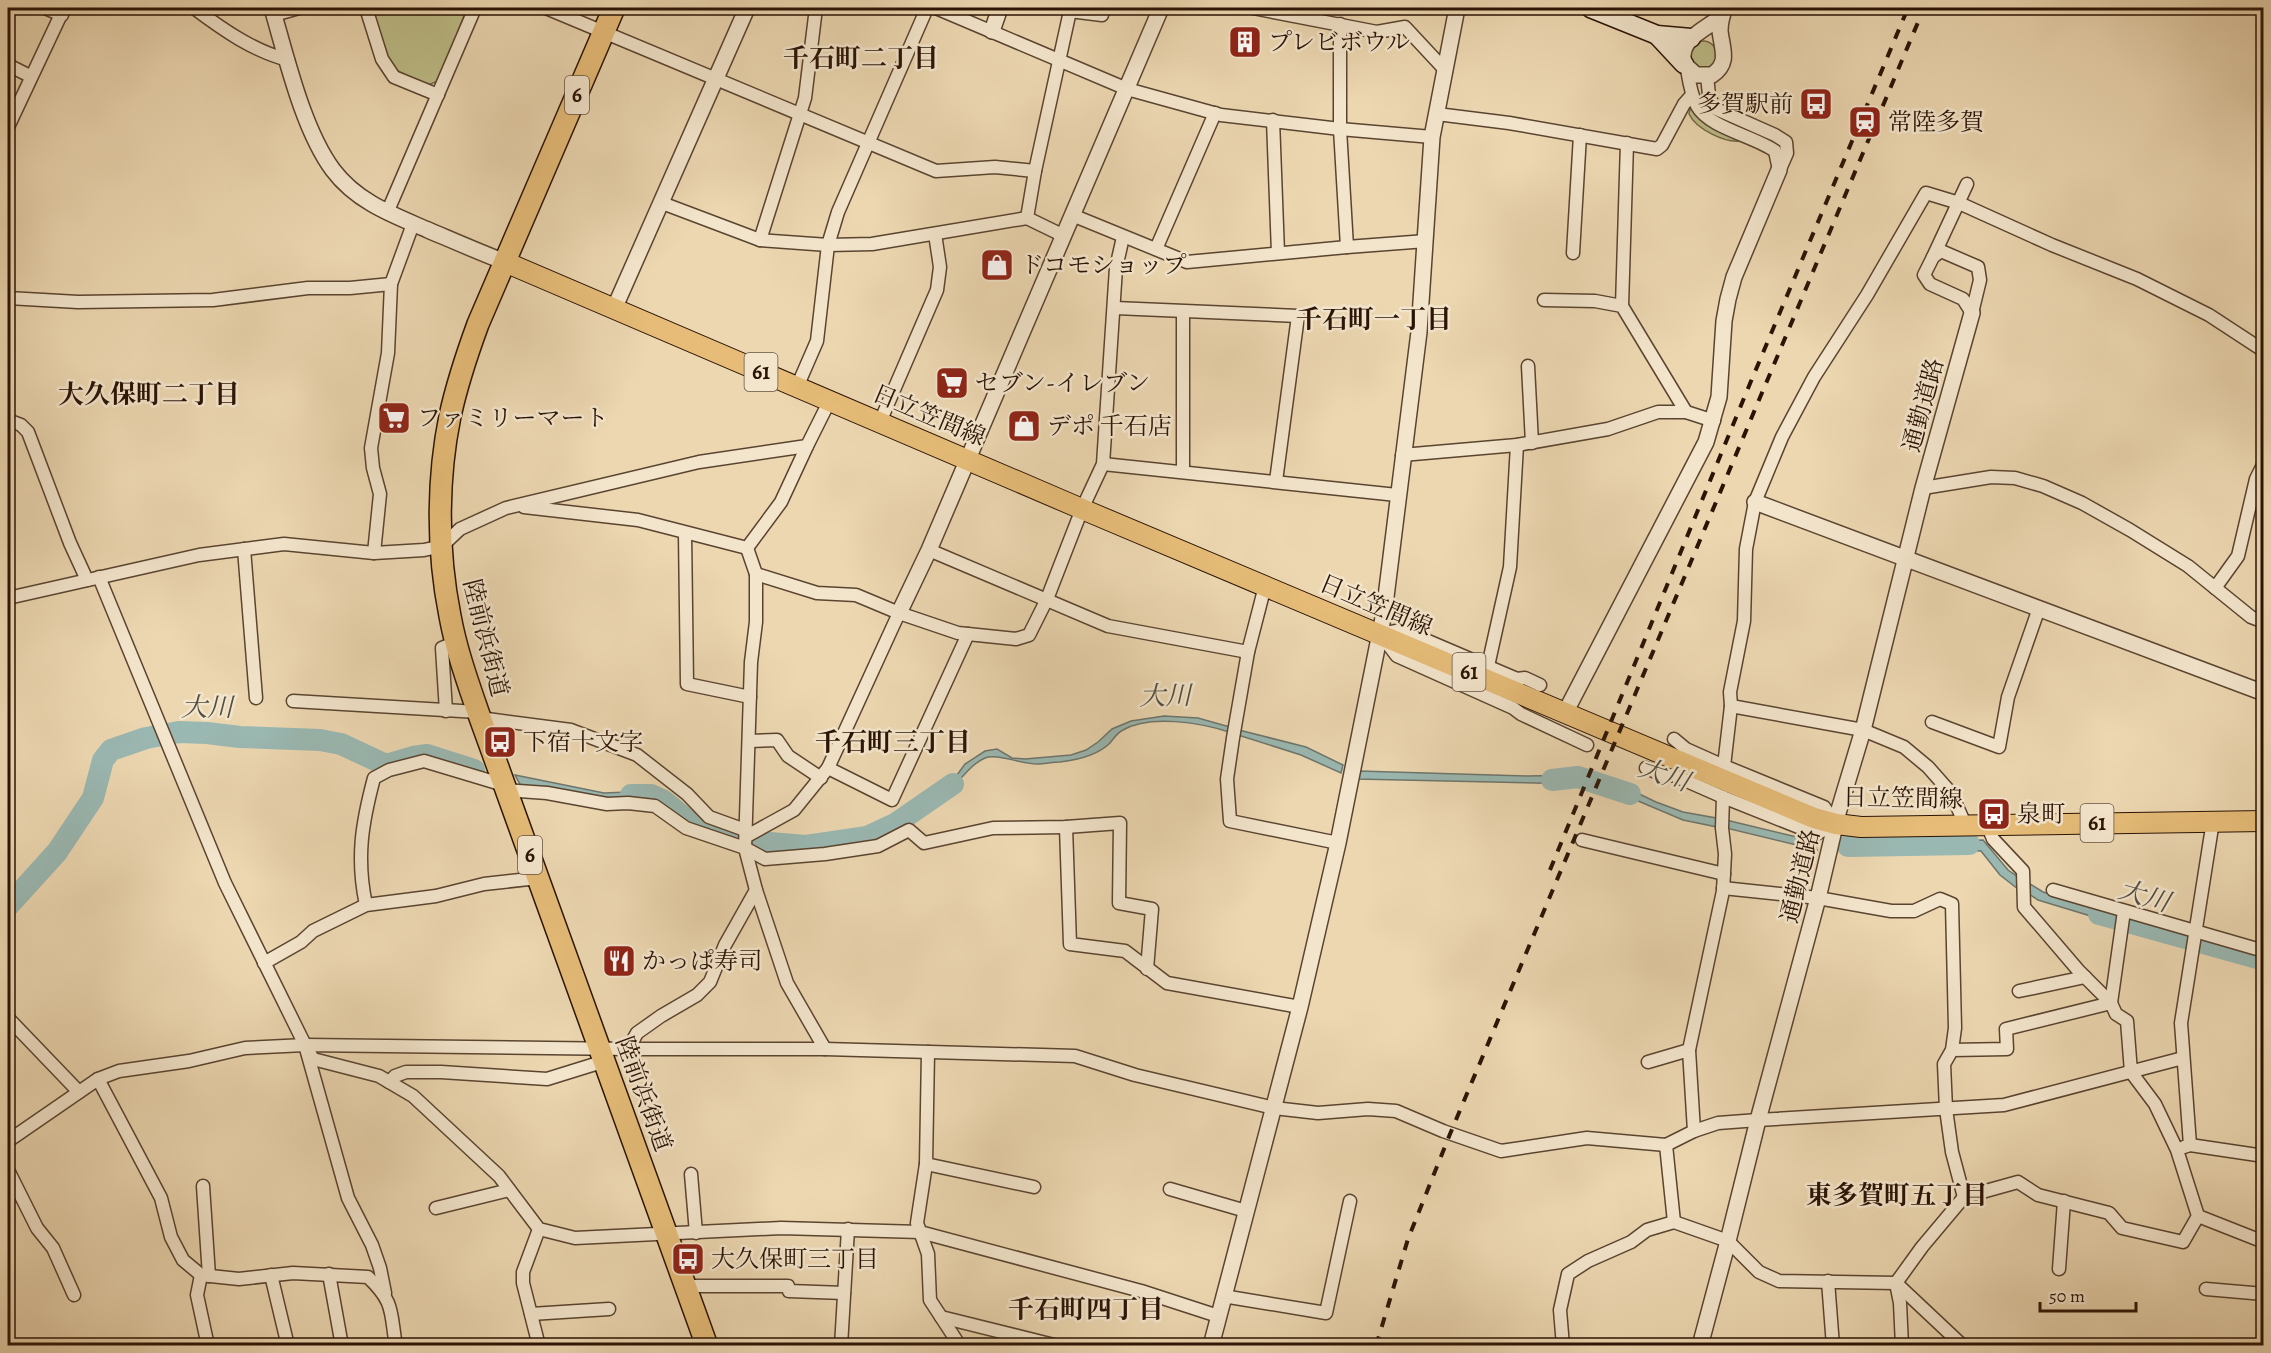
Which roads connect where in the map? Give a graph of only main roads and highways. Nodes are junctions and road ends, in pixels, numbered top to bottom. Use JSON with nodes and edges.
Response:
{"nodes":[{"id":1,"x":614,"y":8,"type":"edge"},
{"id":2,"x":1590,"y":8,"type":"edge"},
{"id":3,"x":1657,"y":35,"type":"junction"},
{"id":4,"x":1693,"y":37,"type":"road end"},
{"id":5,"x":1685,"y":67,"type":"road end"},
{"id":6,"x":504,"y":262,"type":"junction"},
{"id":7,"x":2264,"y":821,"type":"edge"},
{"id":8,"x":707,"y":1346,"type":"edge"}],
"edges":[{"from":1,"to":6,"type":"highway","name":"陸前浜街道","number":"6"},
{"from":2,"to":3,"type":"main road"},
{"from":3,"to":4,"type":"main road"},
{"from":3,"to":5,"type":"main road"},
{"from":6,"to":7,"type":"main road","name":"日立笠間線","number":"61"},
{"from":6,"to":8,"type":"highway","name":"陸前浜街道","number":"6"}]}
